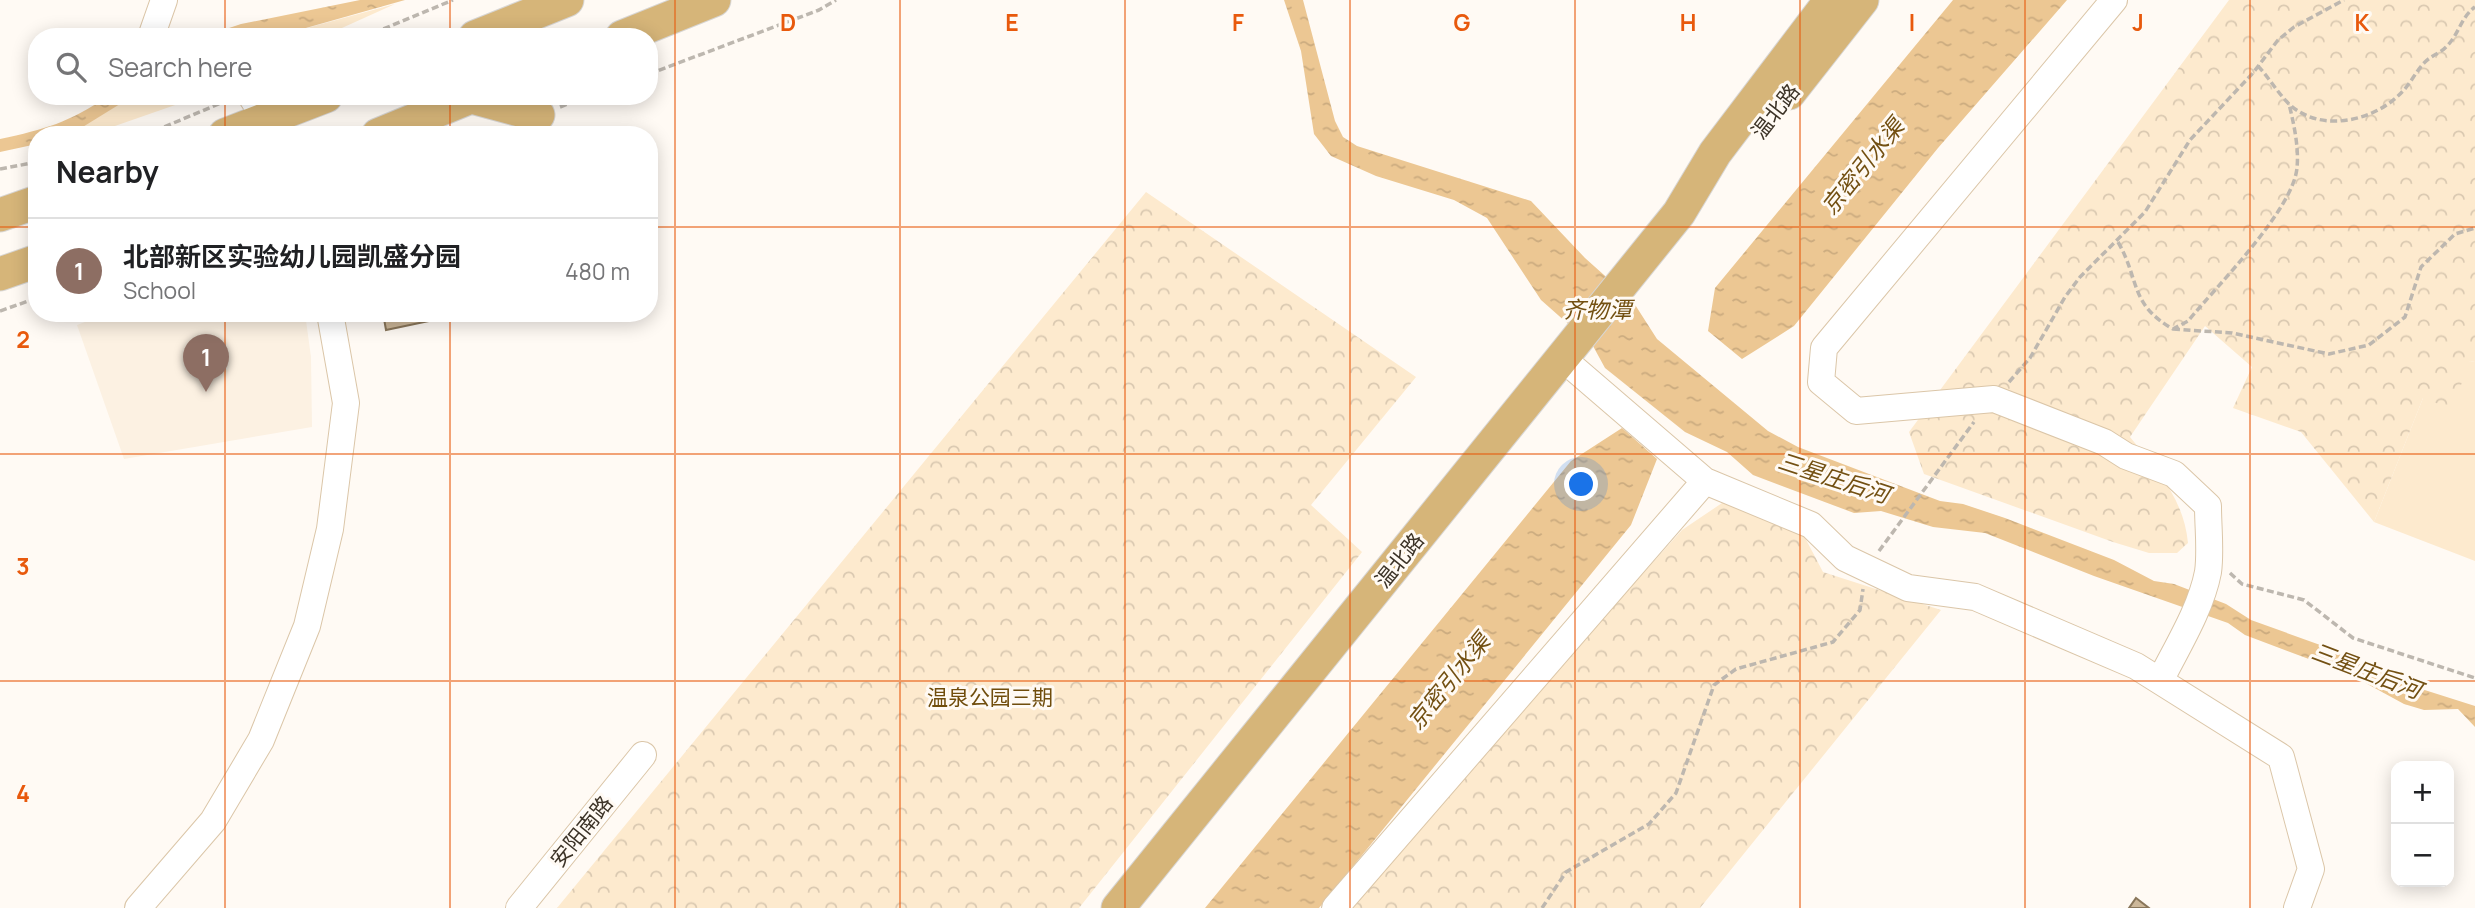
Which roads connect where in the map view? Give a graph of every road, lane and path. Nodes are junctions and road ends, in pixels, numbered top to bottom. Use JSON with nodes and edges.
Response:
{"nodes":[{"id":1,"x":164,"y":0,"type":"edge"},
{"id":2,"x":453,"y":0,"type":"edge"},
{"id":3,"x":567,"y":0,"type":"edge"},
{"id":4,"x":715,"y":0,"type":"edge"},
{"id":5,"x":836,"y":0,"type":"edge"},
{"id":6,"x":1832,"y":0,"type":"edge"},
{"id":7,"x":1862,"y":0,"type":"edge"},
{"id":8,"x":2114,"y":0,"type":"edge"},
{"id":9,"x":2344,"y":0,"type":"edge"},
{"id":10,"x":2475,"y":7,"type":"edge"},
{"id":11,"x":154,"y":28,"type":"edge"},
{"id":12,"x":386,"y":28,"type":"edge"},
{"id":13,"x":497,"y":28,"type":"edge"},
{"id":14,"x":645,"y":28,"type":"edge"},
{"id":15,"x":2258,"y":66,"type":"junction"},
{"id":16,"x":658,"y":71,"type":"edge"},
{"id":17,"x":2289,"y":104,"type":"junction"},
{"id":18,"x":216,"y":105,"type":"edge"},
{"id":19,"x":299,"y":105,"type":"edge"},
{"id":20,"x":452,"y":105,"type":"edge"},
{"id":21,"x":501,"y":105,"type":"edge"},
{"id":22,"x":538,"y":115,"type":"dead end"},
{"id":23,"x":264,"y":117,"type":"edge"},
{"id":24,"x":166,"y":126,"type":"edge"},
{"id":25,"x":244,"y":126,"type":"edge"},
{"id":26,"x":400,"y":126,"type":"edge"},
{"id":27,"x":28,"y":164,"type":"edge"},
{"id":28,"x":0,"y":169,"type":"edge"},
{"id":29,"x":28,"y":205,"type":"edge"},
{"id":30,"x":1679,"y":213,"type":"junction"},
{"id":31,"x":0,"y":215,"type":"edge"},
{"id":32,"x":2475,"y":228,"type":"edge"},
{"id":33,"x":2118,"y":242,"type":"junction"},
{"id":34,"x":28,"y":264,"type":"edge"},
{"id":35,"x":0,"y":274,"type":"edge"},
{"id":36,"x":28,"y":301,"type":"edge"},
{"id":37,"x":0,"y":311,"type":"edge"},
{"id":38,"x":332,"y":322,"type":"edge"},
{"id":39,"x":2174,"y":329,"type":"junction"},
{"id":40,"x":1570,"y":348,"type":"junction"},
{"id":41,"x":1994,"y":399,"type":"junction"},
{"id":42,"x":1705,"y":481,"type":"junction"},
{"id":43,"x":1888,"y":540,"type":"dead end"},
{"id":44,"x":2208,"y":564,"type":"junction"},
{"id":45,"x":1866,"y":569,"type":"junction"},
{"id":46,"x":2475,"y":678,"type":"edge"},
{"id":47,"x":2160,"y":681,"type":"junction"},
{"id":48,"x":643,"y":755,"type":"dead end"},
{"id":49,"x":141,"y":907,"type":"edge"},
{"id":50,"x":519,"y":908,"type":"edge"},
{"id":51,"x":1118,"y":908,"type":"edge"},
{"id":52,"x":1335,"y":908,"type":"edge"},
{"id":53,"x":1542,"y":908,"type":"edge"},
{"id":54,"x":2297,"y":908,"type":"edge"}],
"edges":[{"from":1,"to":11,"type":"street"},
{"from":2,"to":12,"type":"path"},
{"from":3,"to":13,"type":"main road"},
{"from":4,"to":14,"type":"main road"},
{"from":5,"to":16,"type":"path"},
{"from":6,"to":30,"type":"main road","name":"温北路"},
{"from":7,"to":30,"type":"main road","name":"温北路"},
{"from":8,"to":41,"type":"street"},
{"from":9,"to":15,"type":"path"},
{"from":10,"to":17,"type":"path"},
{"from":15,"to":17,"type":"path"},
{"from":15,"to":33,"type":"path"},
{"from":17,"to":39,"type":"path"},
{"from":18,"to":24,"type":"path"},
{"from":19,"to":23,"type":"main road"},
{"from":20,"to":26,"type":"main road"},
{"from":21,"to":22,"type":"main road"},
{"from":23,"to":25,"type":"main road"},
{"from":27,"to":28,"type":"path"},
{"from":29,"to":31,"type":"main road"},
{"from":30,"to":40,"type":"main road","name":"温北路"},
{"from":32,"to":39,"type":"path"},
{"from":33,"to":39,"type":"path"},
{"from":33,"to":41,"type":"path"},
{"from":34,"to":35,"type":"main road"},
{"from":36,"to":37,"type":"path"},
{"from":38,"to":49,"type":"street"},
{"from":40,"to":42,"type":"street"},
{"from":40,"to":51,"type":"main road","name":"温北路"},
{"from":41,"to":43,"type":"path"},
{"from":41,"to":44,"type":"street"},
{"from":42,"to":45,"type":"street"},
{"from":42,"to":52,"type":"street"},
{"from":44,"to":46,"type":"path"},
{"from":44,"to":47,"type":"street"},
{"from":45,"to":47,"type":"street"},
{"from":45,"to":53,"type":"path"},
{"from":47,"to":54,"type":"street"},
{"from":48,"to":50,"type":"street","name":"安阳南路"}]}
